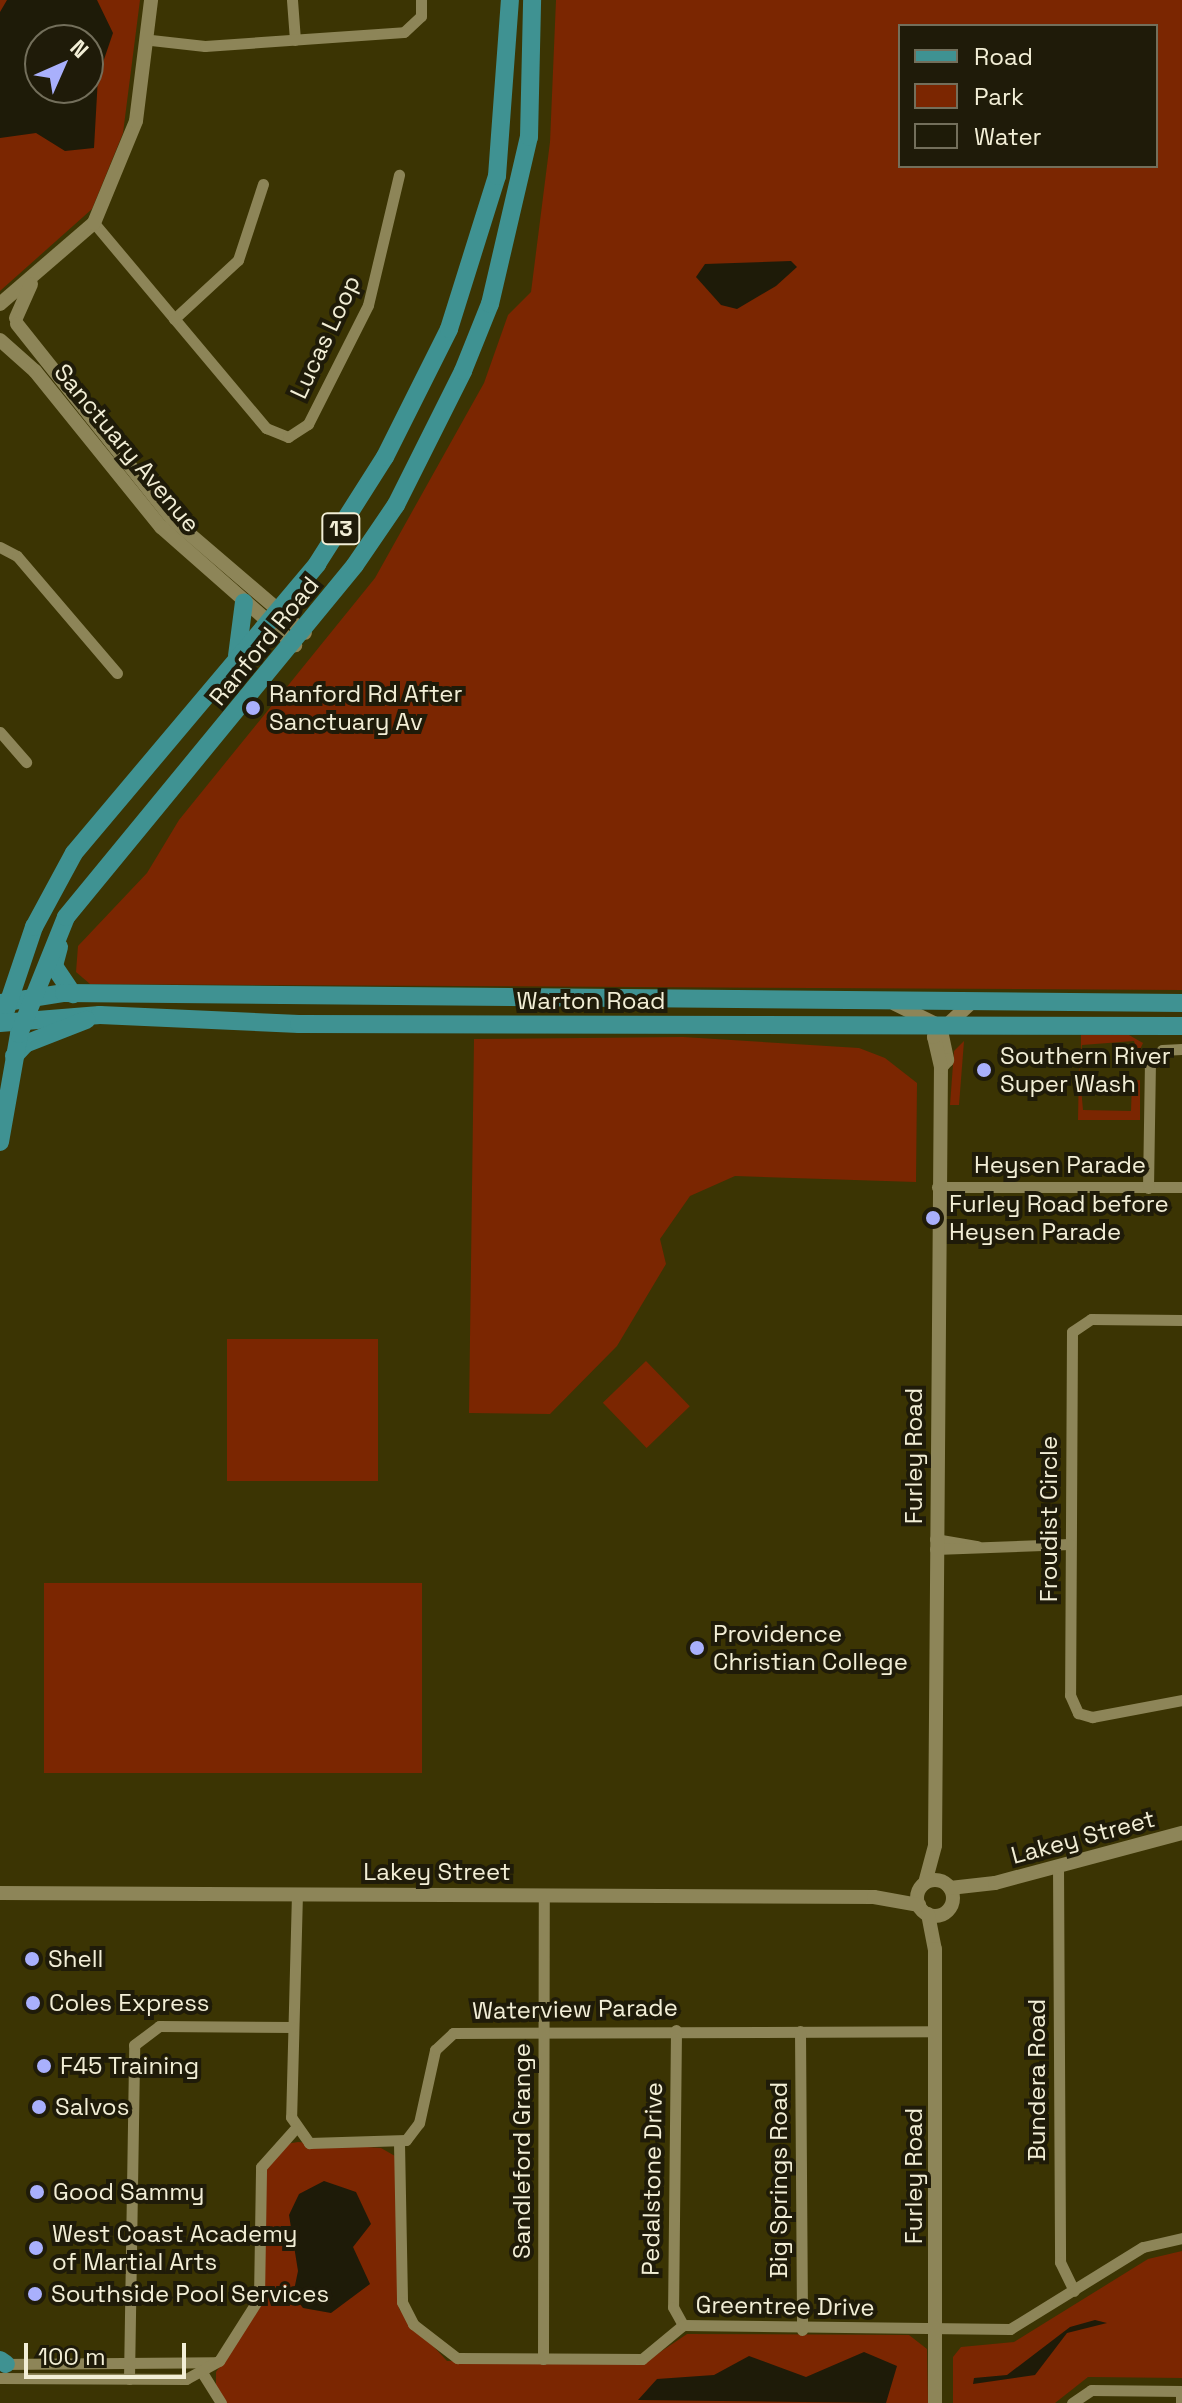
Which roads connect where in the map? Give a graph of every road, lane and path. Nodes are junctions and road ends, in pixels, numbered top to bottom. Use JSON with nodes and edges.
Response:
{"nodes":[{"id":1,"x":151,"y":0,"type":"edge"},
{"id":2,"x":292,"y":0,"type":"edge"},
{"id":3,"x":421,"y":0,"type":"edge"},
{"id":4,"x":510,"y":0,"type":"edge"},
{"id":5,"x":532,"y":0,"type":"edge"},
{"id":6,"x":151,"y":40,"type":"junction"},
{"id":7,"x":295,"y":40,"type":"junction"},
{"id":8,"x":399,"y":175,"type":"dead end"},
{"id":9,"x":263,"y":184,"type":"dead end"},
{"id":10,"x":94,"y":223,"type":"junction"},
{"id":11,"x":32,"y":283,"type":"junction"},
{"id":12,"x":0,"y":304,"type":"edge"},
{"id":13,"x":174,"y":319,"type":"junction"},
{"id":14,"x":17,"y":321,"type":"junction"},
{"id":15,"x":0,"y":340,"type":"edge"},
{"id":16,"x":58,"y":391,"type":"junction"},
{"id":17,"x":0,"y":547,"type":"edge"},
{"id":18,"x":191,"y":547,"type":"junction"},
{"id":19,"x":244,"y":602,"type":"junction"},
{"id":20,"x":275,"y":619,"type":"junction"},
{"id":21,"x":300,"y":639,"type":"junction"},
{"id":22,"x":233,"y":666,"type":"junction"},
{"id":23,"x":117,"y":673,"type":"dead end"},
{"id":24,"x":0,"y":732,"type":"edge"},
{"id":25,"x":26,"y":762,"type":"dead end"},
{"id":26,"x":66,"y":917,"type":"junction"},
{"id":27,"x":73,"y":994,"type":"junction"},
{"id":28,"x":30,"y":998,"type":"junction"},
{"id":29,"x":460,"y":999,"type":"junction"},
{"id":30,"x":616,"y":1000,"type":"junction"},
{"id":31,"x":4,"y":1002,"type":"edge"},
{"id":32,"x":890,"y":1002,"type":"junction"},
{"id":33,"x":971,"y":1003,"type":"junction"},
{"id":34,"x":1182,"y":1003,"type":"edge"},
{"id":35,"x":100,"y":1015,"type":"junction"},
{"id":36,"x":24,"y":1019,"type":"junction"},
{"id":37,"x":460,"y":1024,"type":"junction"},
{"id":38,"x":0,"y":1025,"type":"edge"},
{"id":39,"x":718,"y":1026,"type":"junction"},
{"id":40,"x":940,"y":1026,"type":"junction"},
{"id":41,"x":1182,"y":1026,"type":"edge"},
{"id":42,"x":1182,"y":1049,"type":"edge"},
{"id":43,"x":12,"y":1060,"type":"junction"},
{"id":44,"x":0,"y":1142,"type":"edge"},
{"id":45,"x":937,"y":1187,"type":"junction"},
{"id":46,"x":1182,"y":1187,"type":"edge"},
{"id":47,"x":1148,"y":1188,"type":"junction"},
{"id":48,"x":1182,"y":1320,"type":"edge"},
{"id":49,"x":935,"y":1544,"type":"junction"},
{"id":50,"x":1070,"y":1544,"type":"junction"},
{"id":51,"x":1182,"y":1700,"type":"edge"},
{"id":52,"x":1182,"y":1833,"type":"edge"},
{"id":53,"x":935,"y":1845,"type":"junction"},
{"id":54,"x":1058,"y":1865,"type":"junction"},
{"id":55,"x":923,"y":1885,"type":"junction"},
{"id":56,"x":0,"y":1893,"type":"edge"},
{"id":57,"x":297,"y":1893,"type":"junction"},
{"id":58,"x":544,"y":1895,"type":"junction"},
{"id":59,"x":874,"y":1897,"type":"junction"},
{"id":60,"x":948,"y":1897,"type":"junction"},
{"id":61,"x":924,"y":1909,"type":"junction"},
{"id":62,"x":935,"y":1949,"type":"junction"},
{"id":63,"x":293,"y":2027,"type":"junction"},
{"id":64,"x":676,"y":2030,"type":"junction"},
{"id":65,"x":544,"y":2031,"type":"junction"},
{"id":66,"x":800,"y":2031,"type":"junction"},
{"id":67,"x":936,"y":2031,"type":"junction"},
{"id":68,"x":294,"y":2130,"type":"junction"},
{"id":69,"x":399,"y":2143,"type":"junction"},
{"id":70,"x":1182,"y":2238,"type":"edge"},
{"id":71,"x":1074,"y":2291,"type":"junction"},
{"id":72,"x":683,"y":2325,"type":"junction"},
{"id":73,"x":802,"y":2330,"type":"junction"},
{"id":74,"x":936,"y":2331,"type":"junction"},
{"id":75,"x":543,"y":2359,"type":"junction"},
{"id":76,"x":219,"y":2361,"type":"junction"},
{"id":77,"x":129,"y":2365,"type":"junction"},
{"id":78,"x":1,"y":2366,"type":"edge"},
{"id":79,"x":203,"y":2374,"type":"junction"},
{"id":80,"x":129,"y":2379,"type":"junction"},
{"id":81,"x":1182,"y":2391,"type":"edge"},
{"id":82,"x":221,"y":2403,"type":"edge"},
{"id":83,"x":935,"y":2403,"type":"edge"},
{"id":84,"x":1072,"y":2403,"type":"edge"},
{"id":85,"x":1181,"y":2403,"type":"edge"}],
"edges":[{"from":1,"to":6,"type":"street"},
{"from":2,"to":7,"type":"street"},
{"from":3,"to":7,"type":"street"},
{"from":4,"to":20,"type":"main road","name":"Ranford Road","number":"13"},
{"from":5,"to":21,"type":"main road","name":"Ranford Road","number":"13"},
{"from":6,"to":7,"type":"street"},
{"from":6,"to":10,"type":"street"},
{"from":8,"to":13,"type":"street","name":"Lucas Loop"},
{"from":9,"to":13,"type":"street"},
{"from":10,"to":11,"type":"street"},
{"from":10,"to":13,"type":"street","name":"Lucas Loop"},
{"from":11,"to":12,"type":"street"},
{"from":11,"to":14,"type":"street"},
{"from":12,"to":14,"type":"street","name":"Sanctuary Avenue"},
{"from":14,"to":15,"type":"street"},
{"from":14,"to":16,"type":"street","name":"Sanctuary Avenue"},
{"from":15,"to":16,"type":"street","name":"Sanctuary Avenue"},
{"from":16,"to":18,"type":"street","name":"Sanctuary Avenue"},
{"from":17,"to":23,"type":"street"},
{"from":18,"to":19,"type":"street","name":"Sanctuary Avenue"},
{"from":18,"to":20,"type":"street","name":"Sanctuary Avenue"},
{"from":19,"to":20,"type":"street","name":"Sanctuary Avenue"},
{"from":19,"to":22,"type":"main road"},
{"from":20,"to":21,"type":"street","name":"Sanctuary Avenue"},
{"from":20,"to":22,"type":"main road","name":"Ranford Road","number":"13"},
{"from":21,"to":26,"type":"main road","name":"Ranford Road","number":"13"},
{"from":22,"to":31,"type":"main road","name":"Ranford Road","number":"13"},
{"from":24,"to":25,"type":"street"},
{"from":26,"to":27,"type":"main road"},
{"from":26,"to":28,"type":"main road","name":"Ranford Road","number":"13"},
{"from":27,"to":28,"type":"main road","name":"Warton Road"},
{"from":27,"to":29,"type":"main road","name":"Warton Road"},
{"from":28,"to":31,"type":"main road","name":"Warton Road"},
{"from":28,"to":36,"type":"main road","name":"Ranford Road","number":"13"},
{"from":29,"to":30,"type":"main road","name":"Warton Road"},
{"from":29,"to":37,"type":"main road"},
{"from":30,"to":32,"type":"main road","name":"Warton Road"},
{"from":30,"to":39,"type":"main road"},
{"from":31,"to":38,"type":"main road","name":"Ranford Road","number":"13"},
{"from":32,"to":33,"type":"main road","name":"Warton Road"},
{"from":32,"to":40,"type":"street"},
{"from":33,"to":34,"type":"main road","name":"Warton Road"},
{"from":33,"to":40,"type":"street"},
{"from":35,"to":36,"type":"main road","name":"Warton Road"},
{"from":35,"to":37,"type":"main road","name":"Warton Road"},
{"from":35,"to":43,"type":"main road"},
{"from":36,"to":38,"type":"main road","name":"Warton Road"},
{"from":36,"to":43,"type":"main road","name":"Ranford Road","number":"13"},
{"from":37,"to":39,"type":"main road","name":"Warton Road"},
{"from":39,"to":40,"type":"main road","name":"Warton Road"},
{"from":40,"to":41,"type":"main road","name":"Warton Road"},
{"from":40,"to":45,"type":"street","name":"Furley Road"},
{"from":42,"to":47,"type":"street"},
{"from":43,"to":44,"type":"main road","name":"Ranford Road","number":"13"},
{"from":45,"to":47,"type":"street","name":"Heysen Parade"},
{"from":45,"to":49,"type":"street","name":"Furley Road"},
{"from":46,"to":47,"type":"street","name":"Heysen Parade"},
{"from":48,"to":50,"type":"street","name":"Froudist Circle"},
{"from":49,"to":50,"type":"street"},
{"from":49,"to":53,"type":"street","name":"Furley Road"},
{"from":50,"to":51,"type":"street","name":"Froudist Circle"},
{"from":52,"to":54,"type":"street","name":"Lakey Street"},
{"from":53,"to":55,"type":"street","name":"Furley Road"},
{"from":53,"to":60,"type":"street","name":"Furley Road"},
{"from":54,"to":60,"type":"street","name":"Lakey Street"},
{"from":54,"to":71,"type":"street","name":"Bundera Road"},
{"from":55,"to":59,"type":"street","name":"Lakey Street"},
{"from":55,"to":60,"type":"street","name":"Lakey Street"},
{"from":55,"to":61,"type":"street"},
{"from":56,"to":57,"type":"street","name":"Lakey Street"},
{"from":57,"to":58,"type":"street","name":"Lakey Street"},
{"from":57,"to":63,"type":"street"},
{"from":58,"to":59,"type":"street","name":"Lakey Street"},
{"from":58,"to":65,"type":"street","name":"Sandleford Grange"},
{"from":59,"to":61,"type":"street","name":"Lakey Street"},
{"from":60,"to":61,"type":"street","name":"Lakey Street"},
{"from":60,"to":62,"type":"street","name":"Furley Road"},
{"from":61,"to":62,"type":"street","name":"Furley Road"},
{"from":62,"to":67,"type":"street","name":"Furley Road"},
{"from":63,"to":68,"type":"street"},
{"from":63,"to":77,"type":"street"},
{"from":64,"to":65,"type":"street","name":"Waterview Parade"},
{"from":64,"to":66,"type":"street","name":"Waterview Parade"},
{"from":64,"to":72,"type":"street","name":"Pedalstone Drive"},
{"from":65,"to":69,"type":"street","name":"Waterview Parade"},
{"from":65,"to":75,"type":"street","name":"Sandleford Grange"},
{"from":66,"to":67,"type":"street","name":"Waterview Parade"},
{"from":66,"to":73,"type":"street","name":"Big Springs Road"},
{"from":67,"to":74,"type":"street","name":"Furley Road"},
{"from":68,"to":69,"type":"street"},
{"from":68,"to":76,"type":"street"},
{"from":69,"to":75,"type":"street","name":"Greentree Drive"},
{"from":70,"to":71,"type":"street","name":"Greentree Drive"},
{"from":71,"to":74,"type":"street","name":"Greentree Drive"},
{"from":72,"to":73,"type":"street","name":"Greentree Drive"},
{"from":72,"to":75,"type":"street","name":"Greentree Drive"},
{"from":73,"to":74,"type":"street","name":"Greentree Drive"},
{"from":74,"to":83,"type":"street","name":"Furley Road"},
{"from":76,"to":77,"type":"street"},
{"from":76,"to":79,"type":"street"},
{"from":77,"to":78,"type":"street"},
{"from":77,"to":80,"type":"street"},
{"from":78,"to":80,"type":"street"},
{"from":79,"to":80,"type":"street"},
{"from":79,"to":82,"type":"street"},
{"from":81,"to":84,"type":"street"},
{"from":81,"to":85,"type":"street"}]}
